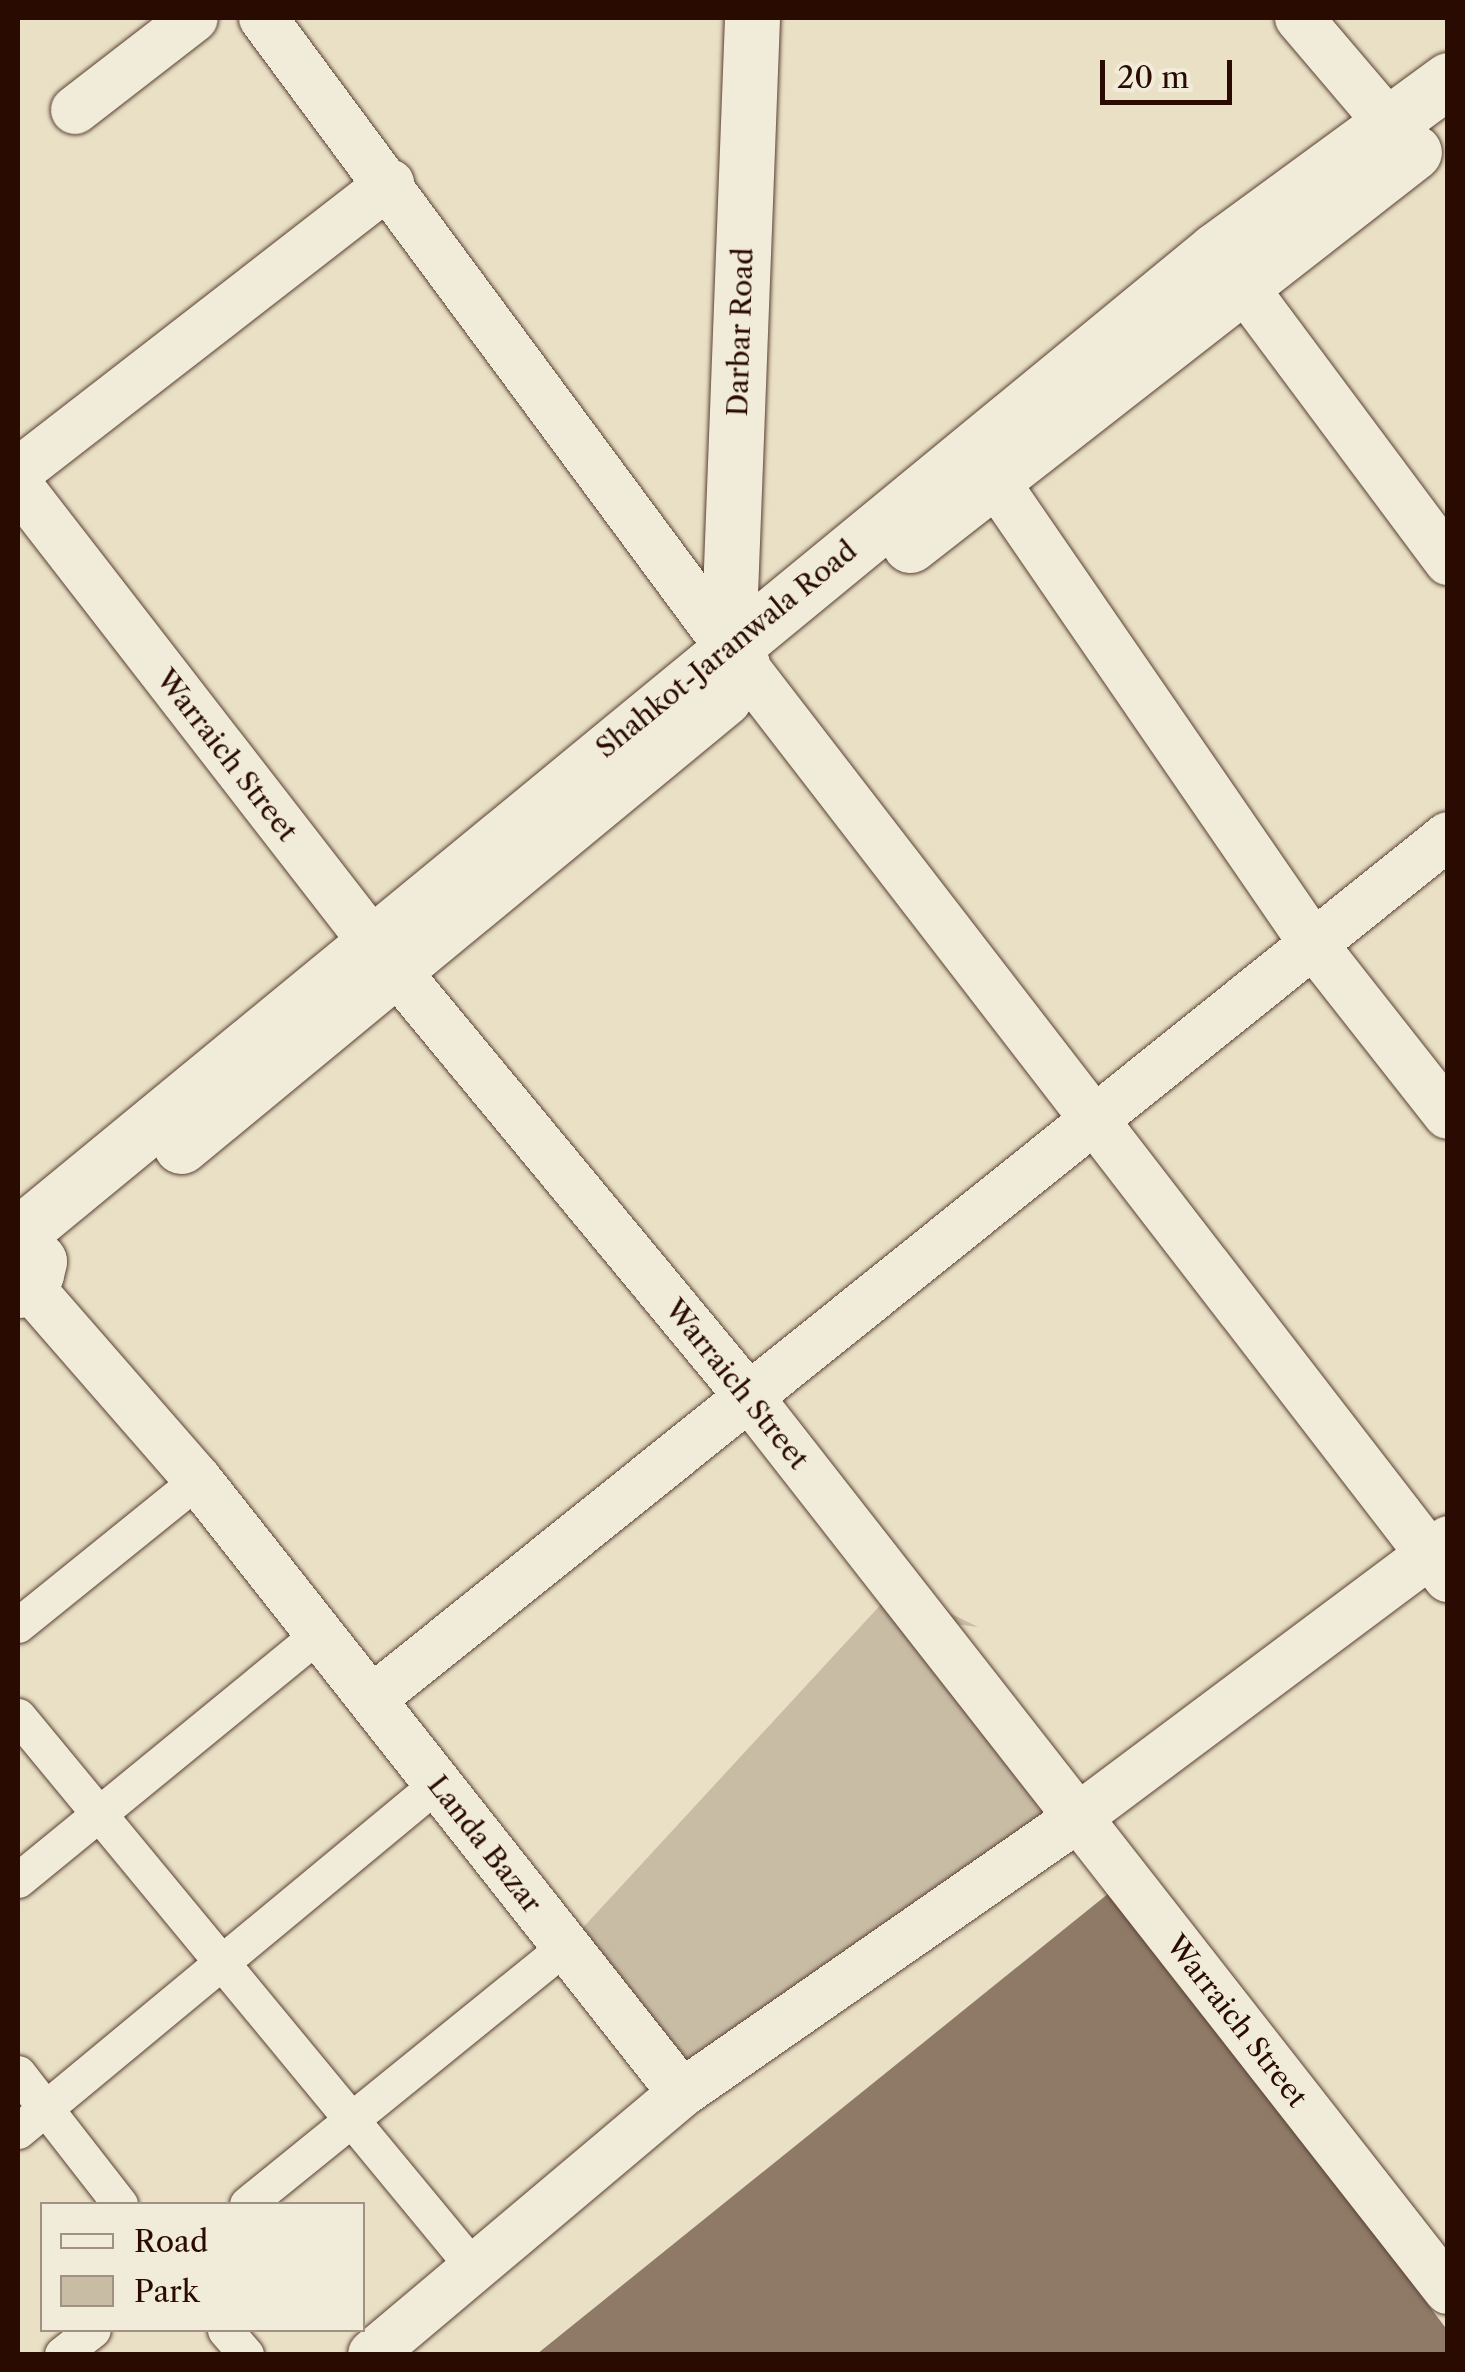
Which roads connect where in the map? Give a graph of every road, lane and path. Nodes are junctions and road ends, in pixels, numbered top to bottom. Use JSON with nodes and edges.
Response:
{"nodes":[{"id":1,"x":194,"y":18,"type":"edge"},
{"id":2,"x":262,"y":18,"type":"edge"},
{"id":3,"x":752,"y":18,"type":"edge"},
{"id":4,"x":1300,"y":18,"type":"edge"},
{"id":5,"x":1448,"y":80,"type":"edge"},
{"id":6,"x":75,"y":110,"type":"dead end"},
{"id":7,"x":1390,"y":125,"type":"junction"},
{"id":8,"x":1448,"y":125,"type":"edge"},
{"id":9,"x":390,"y":182,"type":"junction"},
{"id":10,"x":1229,"y":268,"type":"junction"},
{"id":11,"x":984,"y":466,"type":"junction"},
{"id":12,"x":18,"y":472,"type":"edge"},
{"id":13,"x":18,"y":485,"type":"edge"},
{"id":14,"x":1448,"y":561,"type":"edge"},
{"id":15,"x":739,"y":661,"type":"junction"},
{"id":16,"x":1448,"y":836,"type":"edge"},
{"id":17,"x":1314,"y":945,"type":"junction"},
{"id":18,"x":384,"y":956,"type":"junction"},
{"id":19,"x":1448,"y":1115,"type":"edge"},
{"id":20,"x":1091,"y":1118,"type":"junction"},
{"id":21,"x":24,"y":1261,"type":"edge"},
{"id":22,"x":749,"y":1397,"type":"junction"},
{"id":23,"x":198,"y":1480,"type":"junction"},
{"id":24,"x":1441,"y":1558,"type":"edge"},
{"id":25,"x":18,"y":1625,"type":"edge"},
{"id":26,"x":319,"y":1634,"type":"junction"},
{"id":27,"x":372,"y":1699,"type":"junction"},
{"id":28,"x":18,"y":1716,"type":"edge"},
{"id":29,"x":438,"y":1783,"type":"junction"},
{"id":30,"x":98,"y":1814,"type":"junction"},
{"id":31,"x":1078,"y":1818,"type":"junction"},
{"id":32,"x":18,"y":1880,"type":"edge"},
{"id":33,"x":566,"y":1946,"type":"junction"},
{"id":34,"x":221,"y":1962,"type":"junction"},
{"id":35,"x":18,"y":2073,"type":"edge"},
{"id":36,"x":682,"y":2092,"type":"junction"},
{"id":37,"x":31,"y":2120,"type":"edge"},
{"id":38,"x":351,"y":2120,"type":"junction"},
{"id":39,"x":118,"y":2202,"type":"edge"},
{"id":40,"x":249,"y":2202,"type":"edge"},
{"id":41,"x":474,"y":2268,"type":"junction"},
{"id":42,"x":1448,"y":2290,"type":"edge"},
{"id":43,"x":90,"y":2332,"type":"edge"},
{"id":44,"x":226,"y":2332,"type":"edge"},
{"id":45,"x":62,"y":2354,"type":"edge"},
{"id":46,"x":246,"y":2354,"type":"edge"},
{"id":47,"x":372,"y":2354,"type":"edge"}],
"edges":[{"from":1,"to":6,"type":"street"},
{"from":2,"to":9,"type":"street"},
{"from":3,"to":15,"type":"street","name":"Darbar Road"},
{"from":4,"to":7,"type":"street"},
{"from":5,"to":7,"type":"street","name":"Shahkot-Jaranwala Road"},
{"from":7,"to":10,"type":"street","name":"Shahkot-Jaranwala Road"},
{"from":8,"to":10,"type":"street","name":"Shahkot-Jaranwala Road"},
{"from":9,"to":12,"type":"street"},
{"from":9,"to":15,"type":"street"},
{"from":10,"to":11,"type":"street","name":"Shahkot-Jaranwala Road"},
{"from":10,"to":14,"type":"street"},
{"from":11,"to":15,"type":"street","name":"Shahkot-Jaranwala Road"},
{"from":11,"to":17,"type":"street"},
{"from":13,"to":18,"type":"street","name":"Warraich Street"},
{"from":15,"to":18,"type":"street","name":"Shahkot-Jaranwala Road"},
{"from":15,"to":20,"type":"street"},
{"from":16,"to":17,"type":"street"},
{"from":17,"to":19,"type":"street"},
{"from":17,"to":20,"type":"street"},
{"from":18,"to":21,"type":"street","name":"Shahkot-Jaranwala Road"},
{"from":18,"to":22,"type":"street","name":"Warraich Street"},
{"from":20,"to":22,"type":"street"},
{"from":20,"to":24,"type":"street"},
{"from":21,"to":23,"type":"street","name":"Landa Bazar"},
{"from":22,"to":27,"type":"street"},
{"from":22,"to":31,"type":"street","name":"Warraich Street"},
{"from":23,"to":25,"type":"street"},
{"from":23,"to":26,"type":"street","name":"Landa Bazar"},
{"from":24,"to":31,"type":"street"},
{"from":26,"to":27,"type":"street","name":"Landa Bazar"},
{"from":26,"to":30,"type":"street"},
{"from":27,"to":29,"type":"street","name":"Landa Bazar"},
{"from":28,"to":30,"type":"street"},
{"from":29,"to":33,"type":"street","name":"Landa Bazar"},
{"from":29,"to":34,"type":"street"},
{"from":30,"to":32,"type":"street"},
{"from":30,"to":34,"type":"street"},
{"from":31,"to":36,"type":"street"},
{"from":31,"to":42,"type":"street","name":"Warraich Street"},
{"from":33,"to":36,"type":"street","name":"Landa Bazar"},
{"from":33,"to":38,"type":"street"},
{"from":34,"to":37,"type":"street"},
{"from":34,"to":38,"type":"street"},
{"from":35,"to":37,"type":"street"},
{"from":36,"to":41,"type":"street"},
{"from":37,"to":39,"type":"street"},
{"from":38,"to":40,"type":"street"},
{"from":38,"to":41,"type":"street"},
{"from":41,"to":47,"type":"street"},
{"from":43,"to":45,"type":"street"},
{"from":44,"to":46,"type":"street"}]}
